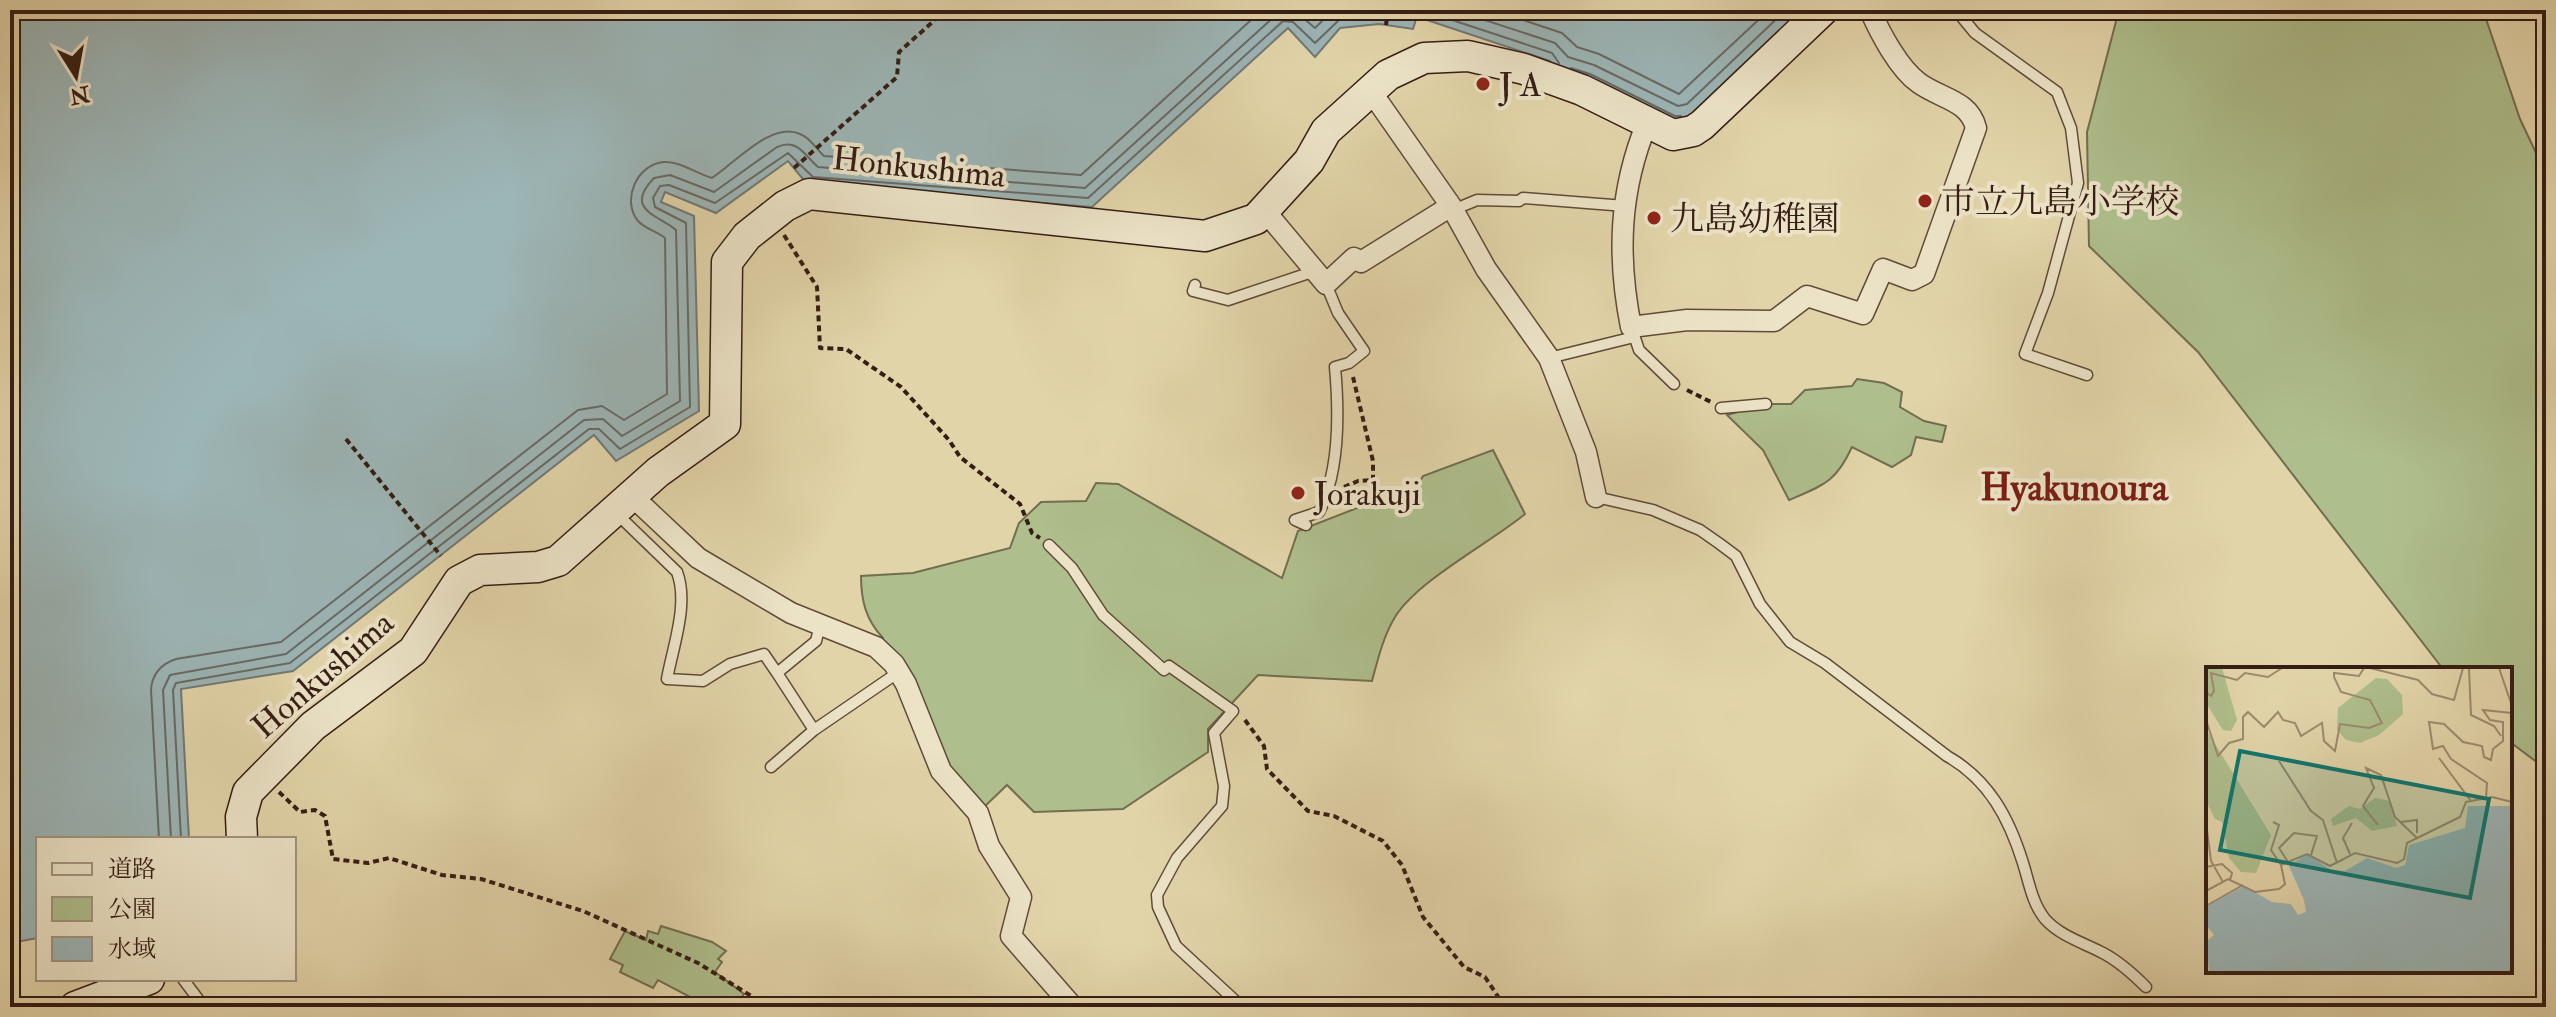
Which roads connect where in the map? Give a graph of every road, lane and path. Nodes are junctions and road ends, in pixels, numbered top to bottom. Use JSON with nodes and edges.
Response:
{"nodes":[{"id":1,"x":946,"y":10,"type":"edge"},
{"id":2,"x":1388,"y":10,"type":"edge"},
{"id":3,"x":1823,"y":10,"type":"edge"},
{"id":4,"x":1870,"y":10,"type":"edge"},
{"id":5,"x":1956,"y":10,"type":"edge"},
{"id":6,"x":1386,"y":25,"type":"dead end"},
{"id":7,"x":1370,"y":90,"type":"junction"},
{"id":8,"x":1647,"y":123,"type":"junction"},
{"id":9,"x":794,"y":168,"type":"dead end"},
{"id":10,"x":1625,"y":206,"type":"junction"},
{"id":11,"x":1452,"y":208,"type":"junction"},
{"id":12,"x":1264,"y":210,"type":"junction"},
{"id":13,"x":772,"y":217,"type":"junction"},
{"id":14,"x":1320,"y":278,"type":"junction"},
{"id":15,"x":1195,"y":285,"type":"dead end"},
{"id":16,"x":1632,"y":332,"type":"junction"},
{"id":17,"x":1549,"y":358,"type":"junction"},
{"id":18,"x":1349,"y":363,"type":"junction"},
{"id":19,"x":2087,"y":375,"type":"dead end"},
{"id":20,"x":1674,"y":384,"type":"joint"},
{"id":21,"x":1766,"y":404,"type":"dead end"},
{"id":22,"x":1721,"y":408,"type":"joint"},
{"id":23,"x":346,"y":439,"type":"dead end"},
{"id":24,"x":1364,"y":480,"type":"dead end"},
{"id":25,"x":1596,"y":497,"type":"joint"},
{"id":26,"x":622,"y":503,"type":"junction"},
{"id":27,"x":1306,"y":525,"type":"dead end"},
{"id":28,"x":1049,"y":545,"type":"joint"},
{"id":29,"x":441,"y":556,"type":"dead end"},
{"id":30,"x":820,"y":625,"type":"junction"},
{"id":31,"x":777,"y":673,"type":"junction"},
{"id":32,"x":893,"y":676,"type":"dead end"},
{"id":33,"x":1233,"y":711,"type":"junction"},
{"id":34,"x":814,"y":730,"type":"junction"},
{"id":35,"x":771,"y":767,"type":"dead end"},
{"id":36,"x":263,"y":776,"type":"junction"},
{"id":37,"x":242,"y":837,"type":"edge"},
{"id":38,"x":144,"y":981,"type":"edge"},
{"id":39,"x":184,"y":981,"type":"edge"},
{"id":40,"x":2146,"y":987,"type":"dead end"},
{"id":41,"x":75,"y":1007,"type":"edge"},
{"id":42,"x":204,"y":1007,"type":"edge"},
{"id":43,"x":769,"y":1007,"type":"edge"},
{"id":44,"x":1073,"y":1007,"type":"edge"},
{"id":45,"x":1242,"y":1007,"type":"edge"},
{"id":46,"x":1505,"y":1007,"type":"edge"}],
"edges":[{"from":1,"to":9,"type":"path"},
{"from":2,"to":6,"type":"path"},
{"from":3,"to":8,"type":"main road","name":"Honkushima"},
{"from":4,"to":16,"type":"street"},
{"from":5,"to":19,"type":"lane"},
{"from":7,"to":8,"type":"main road","name":"Honkushima"},
{"from":7,"to":11,"type":"street"},
{"from":7,"to":12,"type":"main road","name":"Honkushima"},
{"from":8,"to":10,"type":"street"},
{"from":10,"to":11,"type":"lane"},
{"from":10,"to":16,"type":"street"},
{"from":11,"to":14,"type":"street"},
{"from":11,"to":17,"type":"street"},
{"from":12,"to":13,"type":"main road","name":"Honkushima"},
{"from":12,"to":14,"type":"street"},
{"from":13,"to":26,"type":"main road","name":"Honkushima"},
{"from":13,"to":28,"type":"path"},
{"from":14,"to":15,"type":"lane"},
{"from":14,"to":18,"type":"lane"},
{"from":16,"to":17,"type":"lane"},
{"from":16,"to":20,"type":"lane"},
{"from":17,"to":25,"type":"street"},
{"from":18,"to":24,"type":"path"},
{"from":18,"to":27,"type":"lane"},
{"from":20,"to":22,"type":"path"},
{"from":21,"to":22,"type":"lane"},
{"from":23,"to":29,"type":"path"},
{"from":25,"to":40,"type":"lane"},
{"from":26,"to":30,"type":"street"},
{"from":26,"to":31,"type":"lane"},
{"from":26,"to":36,"type":"main road","name":"Honkushima"},
{"from":28,"to":33,"type":"lane"},
{"from":30,"to":31,"type":"lane"},
{"from":30,"to":44,"type":"street"},
{"from":31,"to":34,"type":"lane"},
{"from":32,"to":34,"type":"lane"},
{"from":33,"to":45,"type":"lane"},
{"from":33,"to":46,"type":"path"},
{"from":34,"to":35,"type":"lane"},
{"from":36,"to":37,"type":"main road","name":"Honkushima"},
{"from":36,"to":43,"type":"path"},
{"from":38,"to":41,"type":"main road"},
{"from":39,"to":42,"type":"lane"}]}
